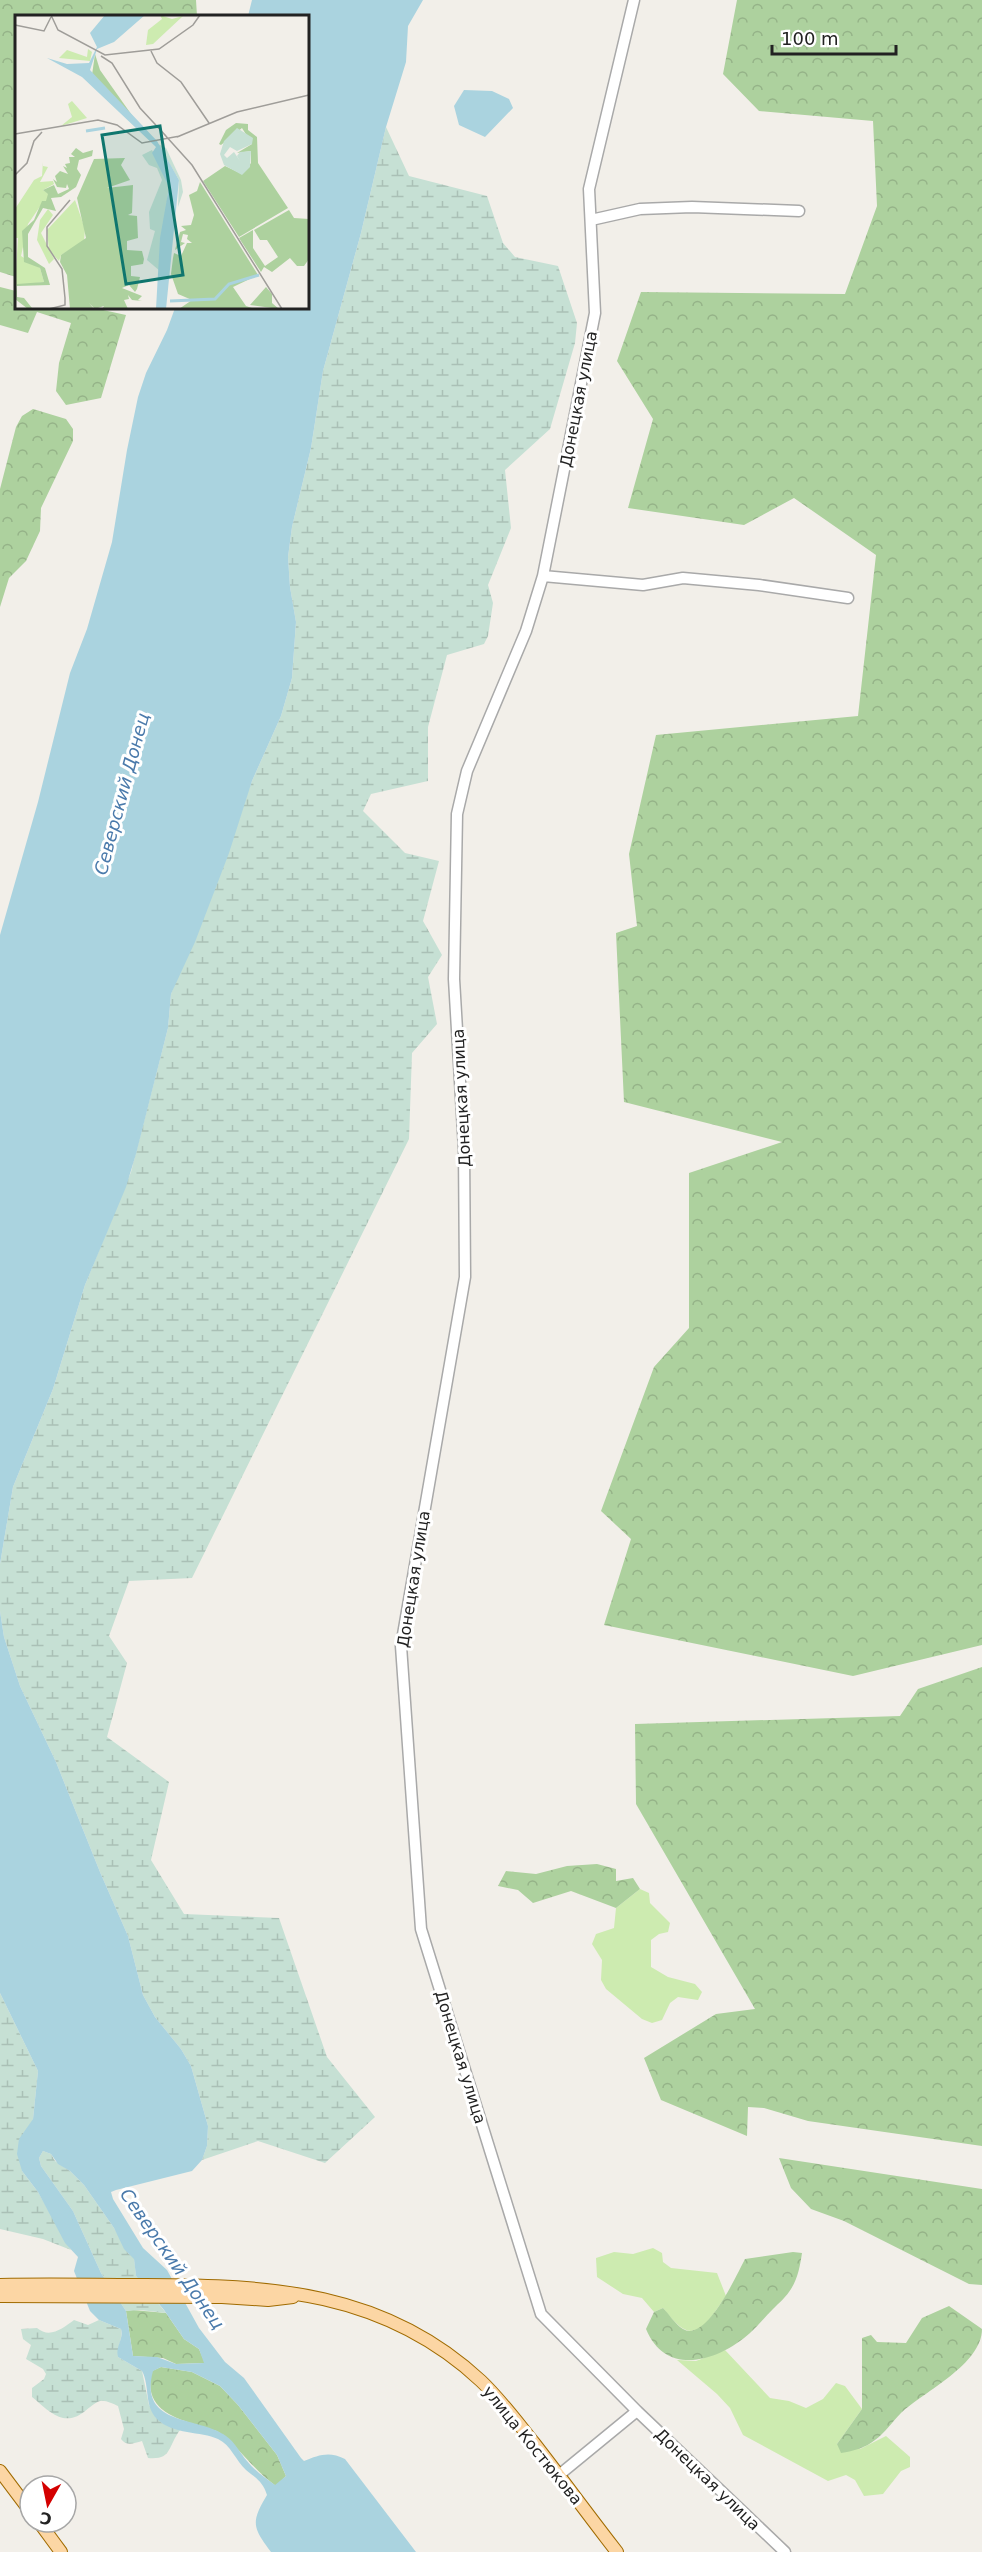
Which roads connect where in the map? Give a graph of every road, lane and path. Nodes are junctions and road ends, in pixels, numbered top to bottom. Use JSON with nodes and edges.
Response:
{"nodes":[{"id":1,"x":634,"y":0,"type":"edge"},
{"id":2,"x":799,"y":211,"type":"dead end"},
{"id":3,"x":591,"y":220,"type":"junction"},
{"id":4,"x":543,"y":576,"type":"junction"},
{"id":5,"x":848,"y":598,"type":"dead end"},
{"id":6,"x":0,"y":2285,"type":"edge"},
{"id":7,"x":45,"y":2290,"type":"junction"},
{"id":8,"x":0,"y":2296,"type":"edge"},
{"id":9,"x":637,"y":2411,"type":"junction"},
{"id":10,"x":0,"y":2472,"type":"edge"},
{"id":11,"x":559,"y":2475,"type":"junction"},
{"id":12,"x":18,"y":2495,"type":"edge"},
{"id":13,"x":48,"y":2534,"type":"edge"},
{"id":14,"x":62,"y":2552,"type":"edge"},
{"id":15,"x":617,"y":2552,"type":"edge"},
{"id":16,"x":785,"y":2552,"type":"edge"}],
"edges":[{"from":1,"to":3,"type":"street","name":"Донецкая улица"},
{"from":2,"to":3,"type":"street"},
{"from":3,"to":4,"type":"street","name":"Донецкая улица"},
{"from":4,"to":5,"type":"street"},
{"from":4,"to":9,"type":"street","name":"Донецкая улица"},
{"from":6,"to":7,"type":"main road","name":"улица Костюкова"},
{"from":7,"to":8,"type":"main road","name":"улица Костюкова"},
{"from":7,"to":11,"type":"main road","name":"улица Костюкова"},
{"from":9,"to":11,"type":"street"},
{"from":9,"to":16,"type":"street","name":"Донецкая улица"},
{"from":10,"to":12,"type":"main road"},
{"from":11,"to":15,"type":"main road","name":"улица Костюкова"},
{"from":13,"to":14,"type":"main road"}]}
